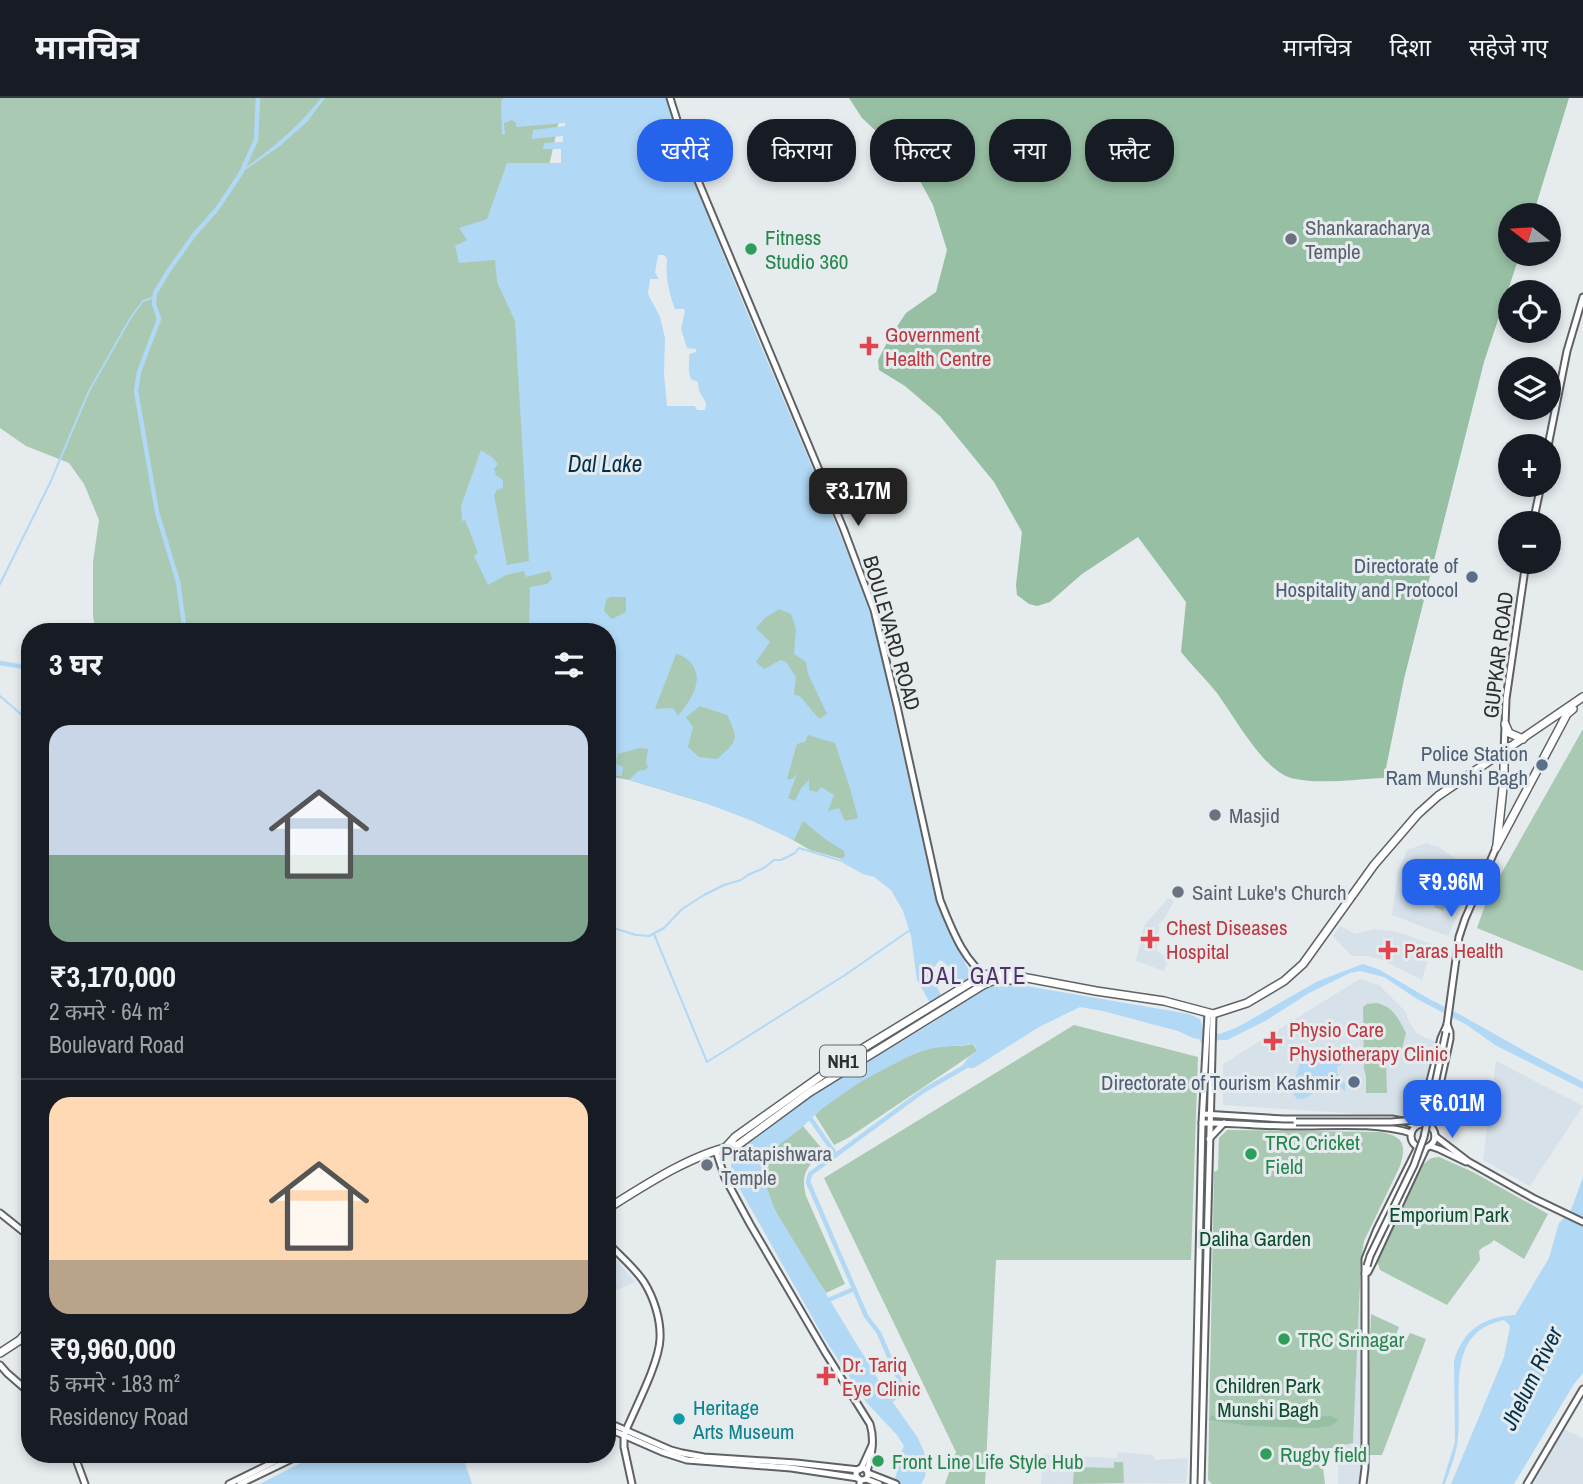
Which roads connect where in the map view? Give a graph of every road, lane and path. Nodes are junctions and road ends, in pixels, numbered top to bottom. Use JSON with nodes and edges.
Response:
{"nodes":[{"id":1,"x":670,"y":98,"type":"edge"},
{"id":2,"x":1583,"y":296,"type":"edge"},
{"id":3,"x":1550,"y":434,"type":"edge"},
{"id":4,"x":1524,"y":574,"type":"edge"},
{"id":5,"x":1580,"y":702,"type":"edge"},
{"id":6,"x":1567,"y":710,"type":"junction"},
{"id":7,"x":1505,"y":724,"type":"junction"},
{"id":8,"x":1523,"y":739,"type":"junction"},
{"id":9,"x":1504,"y":752,"type":"junction"},
{"id":10,"x":1484,"y":765,"type":"junction"},
{"id":11,"x":1504,"y":772,"type":"junction"},
{"id":12,"x":1496,"y":848,"type":"junction"},
{"id":13,"x":980,"y":976,"type":"junction"},
{"id":14,"x":992,"y":981,"type":"junction"},
{"id":15,"x":1144,"y":1000,"type":"junction"},
{"id":16,"x":1210,"y":1018,"type":"junction"},
{"id":17,"x":1448,"y":1021,"type":"junction"},
{"id":18,"x":895,"y":1034,"type":"junction"},
{"id":19,"x":1430,"y":1109,"type":"junction"},
{"id":20,"x":1207,"y":1114,"type":"junction"},
{"id":21,"x":1290,"y":1121,"type":"junction"},
{"id":22,"x":1206,"y":1123,"type":"junction"},
{"id":23,"x":1224,"y":1123,"type":"junction"},
{"id":24,"x":1418,"y":1125,"type":"junction"},
{"id":25,"x":1284,"y":1126,"type":"junction"},
{"id":26,"x":1431,"y":1126,"type":"junction"},
{"id":27,"x":1412,"y":1133,"type":"junction"},
{"id":28,"x":1435,"y":1136,"type":"junction"},
{"id":29,"x":1209,"y":1139,"type":"junction"},
{"id":30,"x":1418,"y":1147,"type":"junction"},
{"id":31,"x":1428,"y":1147,"type":"junction"},
{"id":32,"x":716,"y":1151,"type":"junction"},
{"id":33,"x":1469,"y":1162,"type":"junction"},
{"id":34,"x":616,"y":1203,"type":"edge"},
{"id":35,"x":0,"y":1213,"type":"edge"},
{"id":36,"x":1583,"y":1222,"type":"edge"},
{"id":37,"x":21,"y":1230,"type":"edge"},
{"id":38,"x":616,"y":1252,"type":"edge"},
{"id":39,"x":1365,"y":1274,"type":"junction"},
{"id":40,"x":21,"y":1339,"type":"edge"},
{"id":41,"x":0,"y":1353,"type":"edge"},
{"id":42,"x":0,"y":1365,"type":"edge"},
{"id":43,"x":21,"y":1385,"type":"edge"},
{"id":44,"x":1583,"y":1390,"type":"edge"},
{"id":45,"x":616,"y":1428,"type":"edge"},
{"id":46,"x":616,"y":1430,"type":"edge"},
{"id":47,"x":625,"y":1433,"type":"junction"},
{"id":48,"x":77,"y":1463,"type":"edge"},
{"id":49,"x":272,"y":1463,"type":"edge"},
{"id":50,"x":283,"y":1463,"type":"edge"},
{"id":51,"x":863,"y":1477,"type":"edge"},
{"id":52,"x":85,"y":1484,"type":"edge"},
{"id":53,"x":229,"y":1484,"type":"edge"},
{"id":54,"x":240,"y":1484,"type":"edge"},
{"id":55,"x":632,"y":1484,"type":"edge"},
{"id":56,"x":879,"y":1484,"type":"edge"},
{"id":57,"x":896,"y":1484,"type":"edge"},
{"id":58,"x":1194,"y":1484,"type":"edge"},
{"id":59,"x":1201,"y":1484,"type":"edge"},
{"id":60,"x":1363,"y":1484,"type":"edge"},
{"id":61,"x":1527,"y":1484,"type":"edge"}],
"edges":[{"from":1,"to":13,"type":"main road","name":"BOULEVARD ROAD"},
{"from":2,"to":3,"type":"main road"},
{"from":4,"to":7,"type":"main road","name":"GUPKAR ROAD"},
{"from":5,"to":6,"type":"highway"},
{"from":6,"to":8,"type":"highway"},
{"from":6,"to":12,"type":"highway"},
{"from":7,"to":8,"type":"highway"},
{"from":7,"to":9,"type":"main road","name":"GUPKAR ROAD"},
{"from":8,"to":9,"type":"highway"},
{"from":9,"to":10,"type":"highway"},
{"from":9,"to":11,"type":"highway"},
{"from":10,"to":11,"type":"highway"},
{"from":10,"to":16,"type":"highway"},
{"from":11,"to":12,"type":"highway"},
{"from":12,"to":17,"type":"main road"},
{"from":13,"to":14,"type":"main road","name":"BOULEVARD ROAD"},
{"from":13,"to":15,"type":"highway","number":"NH1"},
{"from":13,"to":18,"type":"highway","number":"NH1"},
{"from":14,"to":15,"type":"highway","number":"NH1"},
{"from":14,"to":18,"type":"highway","number":"NH1"},
{"from":15,"to":16,"type":"highway","number":"NH1"},
{"from":16,"to":20,"type":"main road"},
{"from":17,"to":19,"type":"main road","bridge":true},
{"from":17,"to":24,"type":"main road"},
{"from":17,"to":26,"type":"main road"},
{"from":18,"to":32,"type":"highway","number":"NH1"},
{"from":19,"to":21,"type":"main road","bridge":true},
{"from":19,"to":39,"type":"main road","bridge":true},
{"from":20,"to":21,"type":"main road"},
{"from":20,"to":22,"type":"main road"},
{"from":21,"to":24,"type":"main road"},
{"from":21,"to":25,"type":"main road"},
{"from":22,"to":23,"type":"main road"},
{"from":22,"to":29,"type":"main road"},
{"from":22,"to":58,"type":"main road"},
{"from":23,"to":25,"type":"main road"},
{"from":23,"to":29,"type":"main road"},
{"from":24,"to":26,"type":"main road"},
{"from":24,"to":27,"type":"main road"},
{"from":25,"to":27,"type":"main road"},
{"from":26,"to":28,"type":"main road"},
{"from":27,"to":30,"type":"main road"},
{"from":28,"to":31,"type":"main road"},
{"from":28,"to":33,"type":"main road"},
{"from":29,"to":59,"type":"main road"},
{"from":30,"to":31,"type":"main road"},
{"from":30,"to":39,"type":"main road"},
{"from":31,"to":33,"type":"main road"},
{"from":31,"to":39,"type":"main road"},
{"from":32,"to":34,"type":"highway","number":"NH1"},
{"from":32,"to":51,"type":"main road"},
{"from":33,"to":36,"type":"main road"},
{"from":35,"to":37,"type":"main road"},
{"from":38,"to":47,"type":"main road"},
{"from":39,"to":60,"type":"main road"},
{"from":40,"to":41,"type":"highway"},
{"from":42,"to":43,"type":"main road"},
{"from":44,"to":61,"type":"main road"},
{"from":45,"to":47,"type":"main road"},
{"from":46,"to":47,"type":"main road"},
{"from":47,"to":51,"type":"main road"},
{"from":47,"to":55,"type":"main road"},
{"from":48,"to":52,"type":"main road"},
{"from":49,"to":53,"type":"main road"},
{"from":50,"to":54,"type":"main road"},
{"from":51,"to":56,"type":"main road"},
{"from":51,"to":57,"type":"main road"}]}
